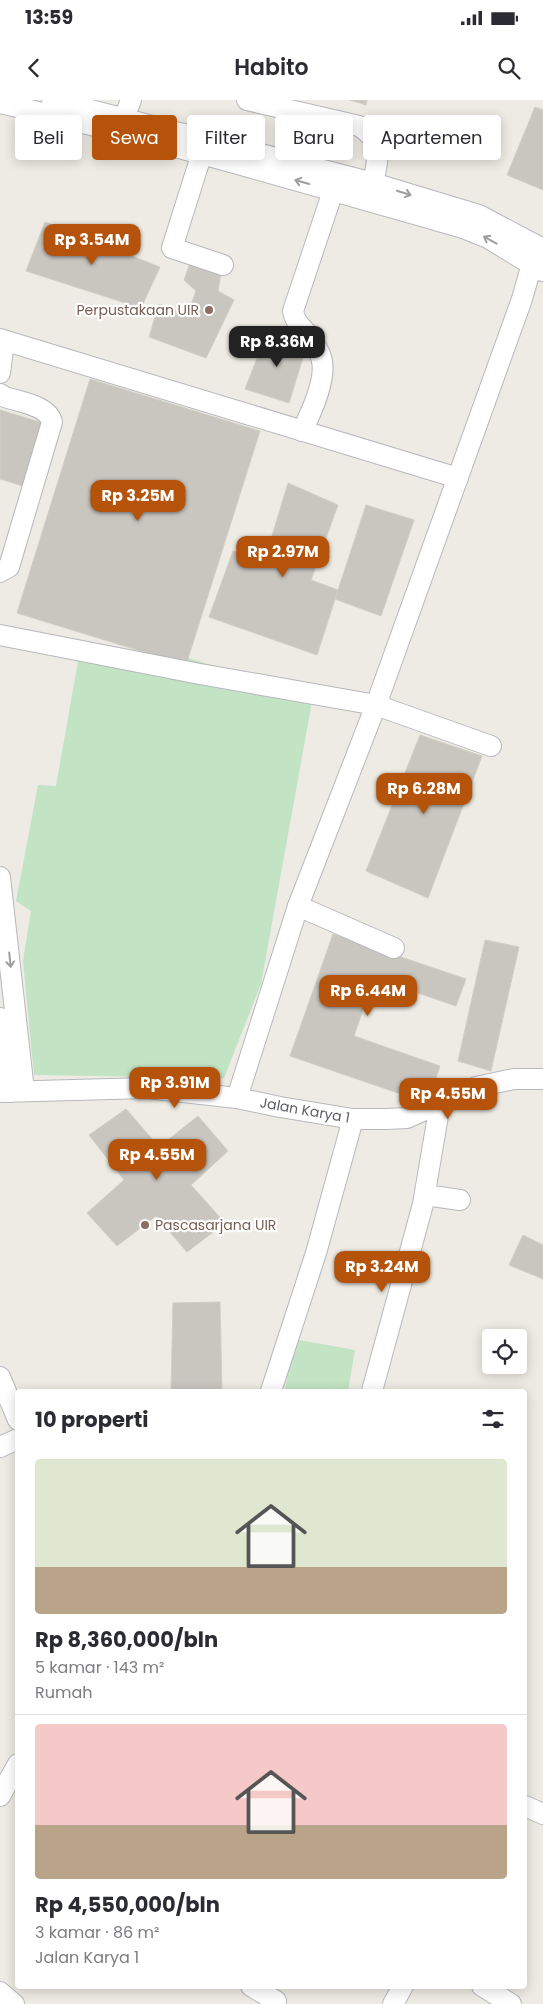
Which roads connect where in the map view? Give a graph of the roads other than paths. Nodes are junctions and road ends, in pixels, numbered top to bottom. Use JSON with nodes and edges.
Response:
{"nodes":[{"id":1,"x":52,"y":100,"type":"edge"},
{"id":2,"x":131,"y":100,"type":"edge"},
{"id":3,"x":247,"y":100,"type":"edge"},
{"id":4,"x":0,"y":103,"type":"edge"},
{"id":5,"x":112,"y":115,"type":"edge"},
{"id":6,"x":125,"y":115,"type":"edge"},
{"id":7,"x":177,"y":132,"type":"edge"},
{"id":8,"x":187,"y":149,"type":"edge"},
{"id":9,"x":200,"y":160,"type":"edge"},
{"id":10,"x":226,"y":160,"type":"edge"},
{"id":11,"x":373,"y":183,"type":"junction"},
{"id":12,"x":333,"y":191,"type":"junction"},
{"id":13,"x":540,"y":247,"type":"edge"},
{"id":14,"x":223,"y":265,"type":"dead end"},
{"id":15,"x":537,"y":269,"type":"edge"},
{"id":16,"x":2,"y":340,"type":"edge"},
{"id":17,"x":0,"y":373,"type":"edge"},
{"id":18,"x":0,"y":394,"type":"edge"},
{"id":19,"x":302,"y":432,"type":"junction"},
{"id":20,"x":458,"y":478,"type":"junction"},
{"id":21,"x":0,"y":572,"type":"edge"},
{"id":22,"x":0,"y":635,"type":"edge"},
{"id":23,"x":376,"y":705,"type":"junction"},
{"id":24,"x":491,"y":746,"type":"dead end"},
{"id":25,"x":0,"y":877,"type":"edge"},
{"id":26,"x":1,"y":901,"type":"edge"},
{"id":27,"x":298,"y":906,"type":"junction"},
{"id":28,"x":394,"y":948,"type":"dead end"},
{"id":29,"x":0,"y":1018,"type":"edge"},
{"id":30,"x":543,"y":1080,"type":"edge"},
{"id":31,"x":11,"y":1092,"type":"edge"},
{"id":32,"x":237,"y":1098,"type":"junction"},
{"id":33,"x":440,"y":1104,"type":"junction"},
{"id":34,"x":353,"y":1119,"type":"junction"},
{"id":35,"x":424,"y":1199,"type":"junction"},
{"id":36,"x":460,"y":1200,"type":"dead end"},
{"id":37,"x":0,"y":1377,"type":"edge"},
{"id":38,"x":271,"y":1389,"type":"edge"},
{"id":39,"x":373,"y":1389,"type":"edge"},
{"id":40,"x":15,"y":1413,"type":"edge"},
{"id":41,"x":15,"y":1440,"type":"edge"},
{"id":42,"x":0,"y":1447,"type":"edge"},
{"id":43,"x":15,"y":1769,"type":"edge"},
{"id":44,"x":0,"y":1796,"type":"edge"},
{"id":45,"x":527,"y":1807,"type":"edge"},
{"id":46,"x":543,"y":1814,"type":"edge"},
{"id":47,"x":258,"y":1989,"type":"edge"},
{"id":48,"x":400,"y":1989,"type":"edge"},
{"id":49,"x":487,"y":1989,"type":"edge"},
{"id":50,"x":0,"y":1992,"type":"edge"},
{"id":51,"x":278,"y":1997,"type":"edge"},
{"id":52,"x":14,"y":2004,"type":"edge"},
{"id":53,"x":393,"y":2004,"type":"edge"},
{"id":54,"x":511,"y":2004,"type":"edge"}],
"edges":[{"from":1,"to":5,"type":"street"},
{"from":2,"to":6,"type":"street"},
{"from":3,"to":11,"type":"street"},
{"from":4,"to":8,"type":"street"},
{"from":7,"to":11,"type":"street"},
{"from":9,"to":14,"type":"street"},
{"from":12,"to":10,"type":"street","one_way":true},
{"from":11,"to":13,"type":"street","one_way":true},
{"from":15,"to":12,"type":"street","one_way":true},
{"from":12,"to":19,"type":"street"},
{"from":13,"to":15,"type":"street"},
{"from":15,"to":20,"type":"street"},
{"from":16,"to":17,"type":"street"},
{"from":16,"to":19,"type":"street"},
{"from":18,"to":21,"type":"street"},
{"from":19,"to":20,"type":"street"},
{"from":20,"to":23,"type":"street"},
{"from":22,"to":23,"type":"street"},
{"from":23,"to":24,"type":"street"},
{"from":23,"to":27,"type":"street"},
{"from":25,"to":26,"type":"street"},
{"from":26,"to":31,"type":"street","one_way":true},
{"from":27,"to":28,"type":"street"},
{"from":27,"to":32,"type":"street"},
{"from":29,"to":31,"type":"street"},
{"from":30,"to":33,"type":"street","name":"Jalan Karya 1"},
{"from":31,"to":32,"type":"street","name":"Jalan Karya 1"},
{"from":32,"to":34,"type":"street","name":"Jalan Karya 1"},
{"from":33,"to":34,"type":"street","name":"Jalan Karya 1"},
{"from":33,"to":35,"type":"street"},
{"from":34,"to":38,"type":"street"},
{"from":35,"to":36,"type":"street"},
{"from":35,"to":39,"type":"street"},
{"from":37,"to":40,"type":"street"},
{"from":41,"to":42,"type":"street"},
{"from":43,"to":44,"type":"street"},
{"from":45,"to":46,"type":"street"},
{"from":47,"to":51,"type":"street"},
{"from":48,"to":53,"type":"street"},
{"from":49,"to":54,"type":"street"},
{"from":50,"to":52,"type":"street"}]}
